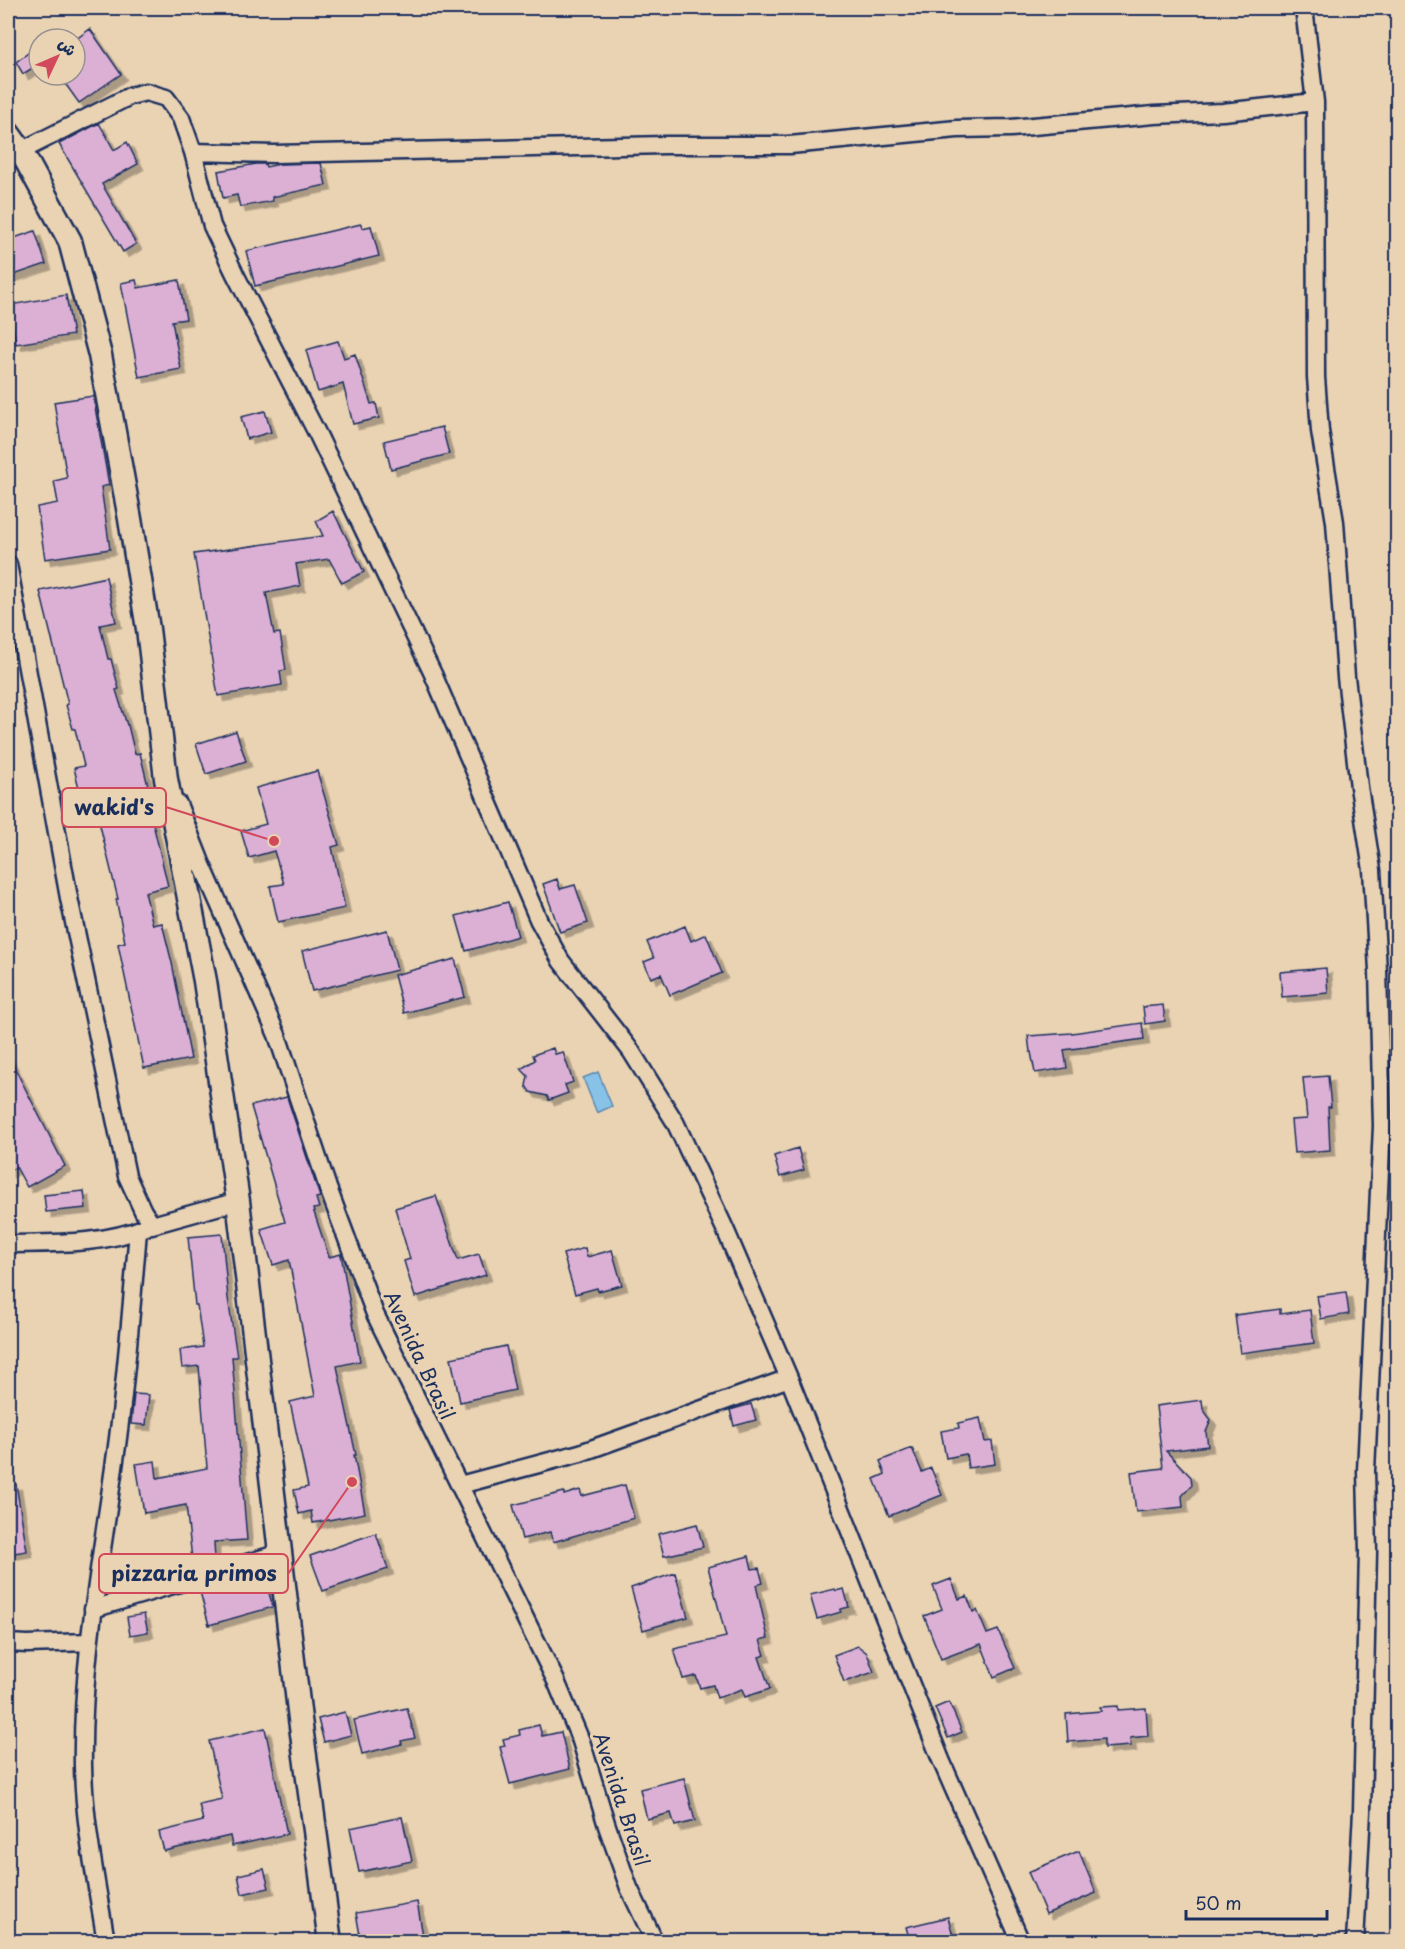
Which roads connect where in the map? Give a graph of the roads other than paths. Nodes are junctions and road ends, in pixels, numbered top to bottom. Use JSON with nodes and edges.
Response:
{"nodes":[{"id":1,"x":1304,"y":8,"type":"edge"},
{"id":2,"x":1315,"y":102,"type":"junction"},
{"id":3,"x":8,"y":133,"type":"edge"},
{"id":4,"x":21,"y":151,"type":"junction"},
{"id":5,"x":193,"y":152,"type":"junction"},
{"id":6,"x":8,"y":564,"type":"edge"},
{"id":7,"x":166,"y":779,"type":"junction"},
{"id":8,"x":238,"y":1201,"type":"junction"},
{"id":9,"x":145,"y":1228,"type":"junction"},
{"id":10,"x":8,"y":1244,"type":"edge"},
{"id":11,"x":789,"y":1378,"type":"junction"},
{"id":12,"x":460,"y":1485,"type":"junction"},
{"id":13,"x":280,"y":1553,"type":"junction"},
{"id":14,"x":93,"y":1609,"type":"junction"},
{"id":15,"x":89,"y":1642,"type":"junction"},
{"id":16,"x":8,"y":1643,"type":"edge"},
{"id":17,"x":106,"y":1941,"type":"edge"},
{"id":18,"x":330,"y":1941,"type":"edge"},
{"id":19,"x":655,"y":1941,"type":"edge"},
{"id":20,"x":1021,"y":1941,"type":"edge"},
{"id":21,"x":1354,"y":1941,"type":"edge"}],
"edges":[{"from":1,"to":2,"type":"street"},
{"from":2,"to":5,"type":"street"},
{"from":2,"to":21,"type":"street"},
{"from":3,"to":4,"type":"main road"},
{"from":4,"to":5,"type":"street"},
{"from":4,"to":7,"type":"main road"},
{"from":5,"to":11,"type":"street"},
{"from":6,"to":9,"type":"street"},
{"from":7,"to":8,"type":"main road"},
{"from":7,"to":12,"type":"street","name":"Avenida Brasil"},
{"from":8,"to":9,"type":"street"},
{"from":8,"to":13,"type":"main road"},
{"from":9,"to":10,"type":"street"},
{"from":9,"to":14,"type":"street"},
{"from":11,"to":12,"type":"street"},
{"from":11,"to":20,"type":"street"},
{"from":12,"to":19,"type":"street","name":"Avenida Brasil"},
{"from":13,"to":14,"type":"street"},
{"from":13,"to":18,"type":"main road"},
{"from":14,"to":15,"type":"street"},
{"from":15,"to":16,"type":"street"},
{"from":15,"to":17,"type":"street"}]}
